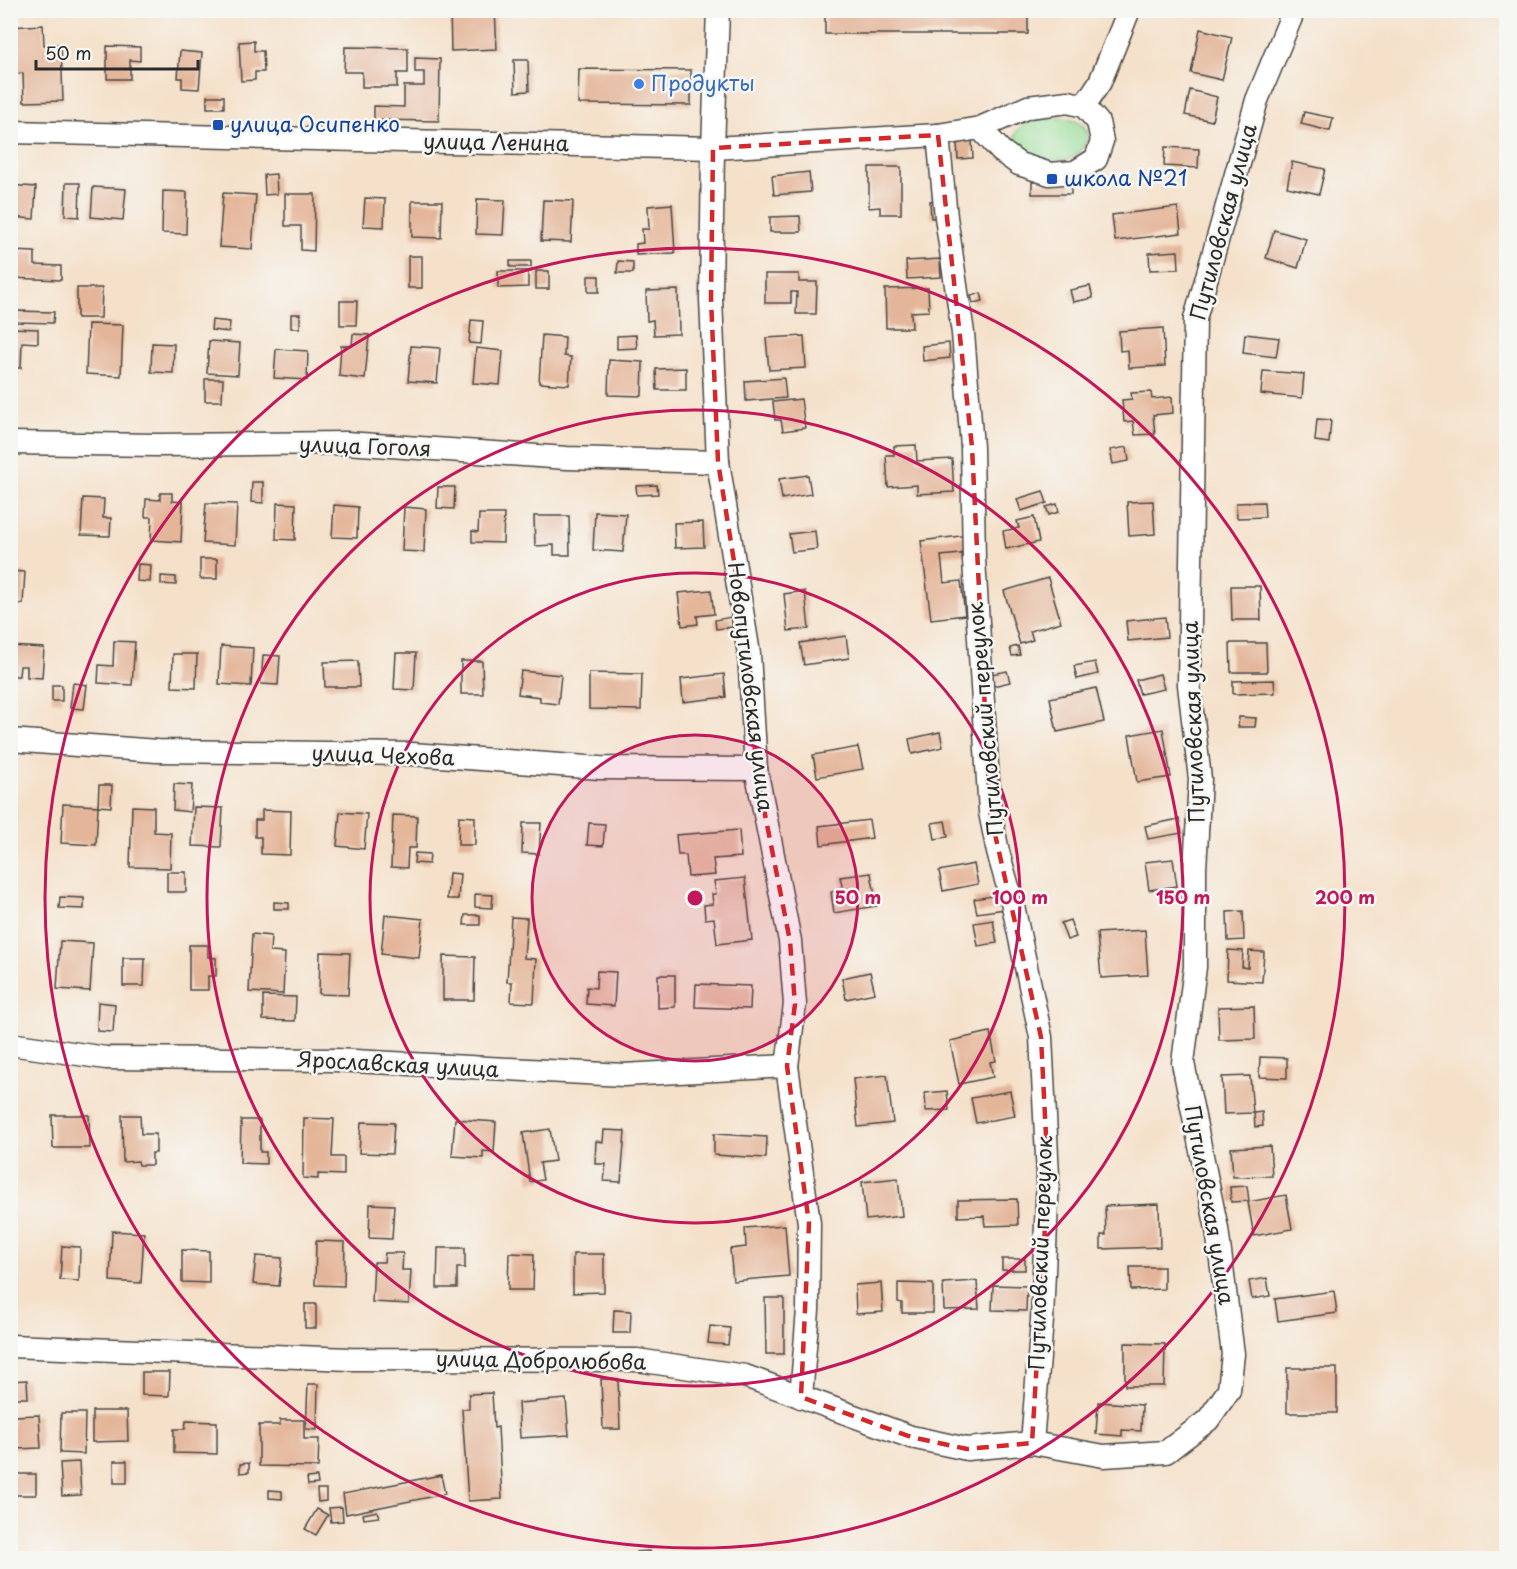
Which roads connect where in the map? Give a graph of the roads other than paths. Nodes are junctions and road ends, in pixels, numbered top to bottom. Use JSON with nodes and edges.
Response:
{"nodes":[{"id":1,"x":718,"y":10,"type":"edge"},
{"id":2,"x":1129,"y":10,"type":"edge"},
{"id":3,"x":1291,"y":10,"type":"edge"},
{"id":4,"x":1084,"y":106,"type":"junction"},
{"id":5,"x":980,"y":128,"type":"junction"},
{"id":6,"x":10,"y":132,"type":"edge"},
{"id":7,"x":938,"y":135,"type":"junction"},
{"id":8,"x":713,"y":148,"type":"junction"},
{"id":9,"x":10,"y":443,"type":"edge"},
{"id":10,"x":718,"y":462,"type":"junction"},
{"id":11,"x":10,"y":740,"type":"edge"},
{"id":12,"x":756,"y":769,"type":"junction"},
{"id":13,"x":10,"y":1044,"type":"edge"},
{"id":14,"x":786,"y":1066,"type":"junction"},
{"id":15,"x":10,"y":1346,"type":"edge"},
{"id":16,"x":801,"y":1397,"type":"junction"},
{"id":17,"x":1032,"y":1443,"type":"junction"},
{"id":18,"x":1166,"y":1452,"type":"joint"}],
"edges":[{"from":1,"to":8,"type":"street","name":"Новопутиловская улица"},
{"from":2,"to":4,"type":"street"},
{"from":3,"to":18,"type":"street","name":"Путиловская улица"},
{"from":4,"to":5,"type":"street","name":"улица Ленина"},
{"from":4,"to":5,"type":"street"},
{"from":5,"to":7,"type":"street","name":"улица Ленина"},
{"from":6,"to":8,"type":"street","name":"улица Ленина"},
{"from":7,"to":8,"type":"street","name":"улица Ленина"},
{"from":7,"to":17,"type":"street","name":"Путиловский переулок"},
{"from":8,"to":10,"type":"street","name":"Новопутиловская улица"},
{"from":9,"to":10,"type":"street","name":"улица Гоголя"},
{"from":10,"to":12,"type":"street","name":"Новопутиловская улица"},
{"from":11,"to":12,"type":"street","name":"улица Чехова"},
{"from":12,"to":14,"type":"street","name":"Новопутиловская улица"},
{"from":13,"to":14,"type":"street","name":"Ярославская улица"},
{"from":14,"to":16,"type":"street","name":"Новопутиловская улица"},
{"from":15,"to":16,"type":"street","name":"улица Добролюбова"},
{"from":16,"to":17,"type":"street","name":"улица Добролюбова"},
{"from":17,"to":18,"type":"street","name":"улица Добролюбова"}]}
